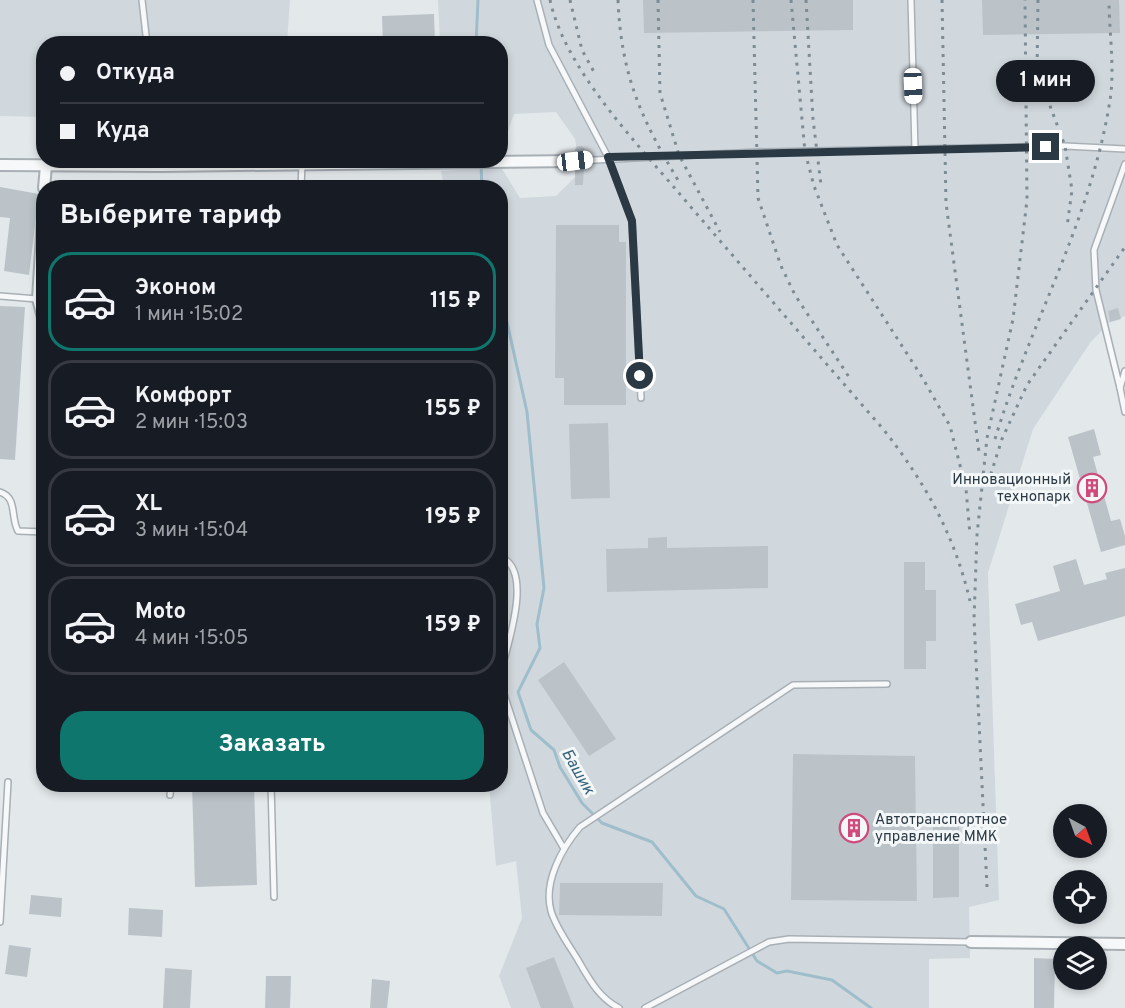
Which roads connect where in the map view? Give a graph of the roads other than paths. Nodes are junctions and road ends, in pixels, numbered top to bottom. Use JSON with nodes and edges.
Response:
{"nodes":[{"id":1,"x":142,"y":0,"type":"edge"},
{"id":2,"x":537,"y":0,"type":"edge"},
{"id":3,"x":911,"y":0,"type":"edge"},
{"id":4,"x":146,"y":36,"type":"edge"},
{"id":5,"x":1125,"y":148,"type":"edge"},
{"id":6,"x":915,"y":150,"type":"junction"},
{"id":7,"x":608,"y":157,"type":"junction"},
{"id":8,"x":575,"y":161,"type":"joint"},
{"id":9,"x":508,"y":162,"type":"edge"},
{"id":10,"x":1125,"y":164,"type":"edge"},
{"id":11,"x":0,"y":165,"type":"edge"},
{"id":12,"x":36,"y":166,"type":"edge"},
{"id":13,"x":0,"y":296,"type":"edge"},
{"id":14,"x":36,"y":299,"type":"edge"},
{"id":15,"x":1125,"y":371,"type":"edge"},
{"id":16,"x":1120,"y":388,"type":"junction"},
{"id":17,"x":641,"y":398,"type":"dead end"},
{"id":18,"x":1125,"y":412,"type":"edge"},
{"id":19,"x":0,"y":492,"type":"edge"},
{"id":20,"x":36,"y":532,"type":"edge"},
{"id":21,"x":508,"y":560,"type":"edge"},
{"id":22,"x":508,"y":640,"type":"edge"},
{"id":23,"x":887,"y":684,"type":"dead end"},
{"id":24,"x":508,"y":706,"type":"edge"},
{"id":25,"x":8,"y":782,"type":"dead end"},
{"id":26,"x":170,"y":792,"type":"edge"},
{"id":27,"x":271,"y":792,"type":"edge"},
{"id":28,"x":170,"y":795,"type":"dead end"},
{"id":29,"x":563,"y":847,"type":"junction"},
{"id":30,"x":274,"y":897,"type":"dead end"},
{"id":31,"x":0,"y":922,"type":"edge"},
{"id":32,"x":971,"y":942,"type":"joint"},
{"id":33,"x":1125,"y":944,"type":"edge"},
{"id":34,"x":619,"y":1008,"type":"edge"},
{"id":35,"x":645,"y":1008,"type":"edge"}],
"edges":[{"from":1,"to":4,"type":"lane"},
{"from":2,"to":7,"type":"lane"},
{"from":3,"to":6,"type":"lane"},
{"from":5,"to":6,"type":"lane"},
{"from":6,"to":7,"type":"lane"},
{"from":7,"to":8,"type":"lane"},
{"from":7,"to":17,"type":"lane"},
{"from":8,"to":9,"type":"street"},
{"from":10,"to":16,"type":"lane"},
{"from":11,"to":12,"type":"street"},
{"from":13,"to":14,"type":"lane"},
{"from":15,"to":16,"type":"lane"},
{"from":16,"to":18,"type":"lane"},
{"from":19,"to":20,"type":"lane"},
{"from":21,"to":22,"type":"lane"},
{"from":23,"to":29,"type":"lane"},
{"from":24,"to":29,"type":"lane"},
{"from":25,"to":31,"type":"lane"},
{"from":26,"to":28,"type":"lane"},
{"from":27,"to":30,"type":"lane"},
{"from":29,"to":34,"type":"lane"},
{"from":32,"to":33,"type":"street"},
{"from":32,"to":35,"type":"lane"}]}
